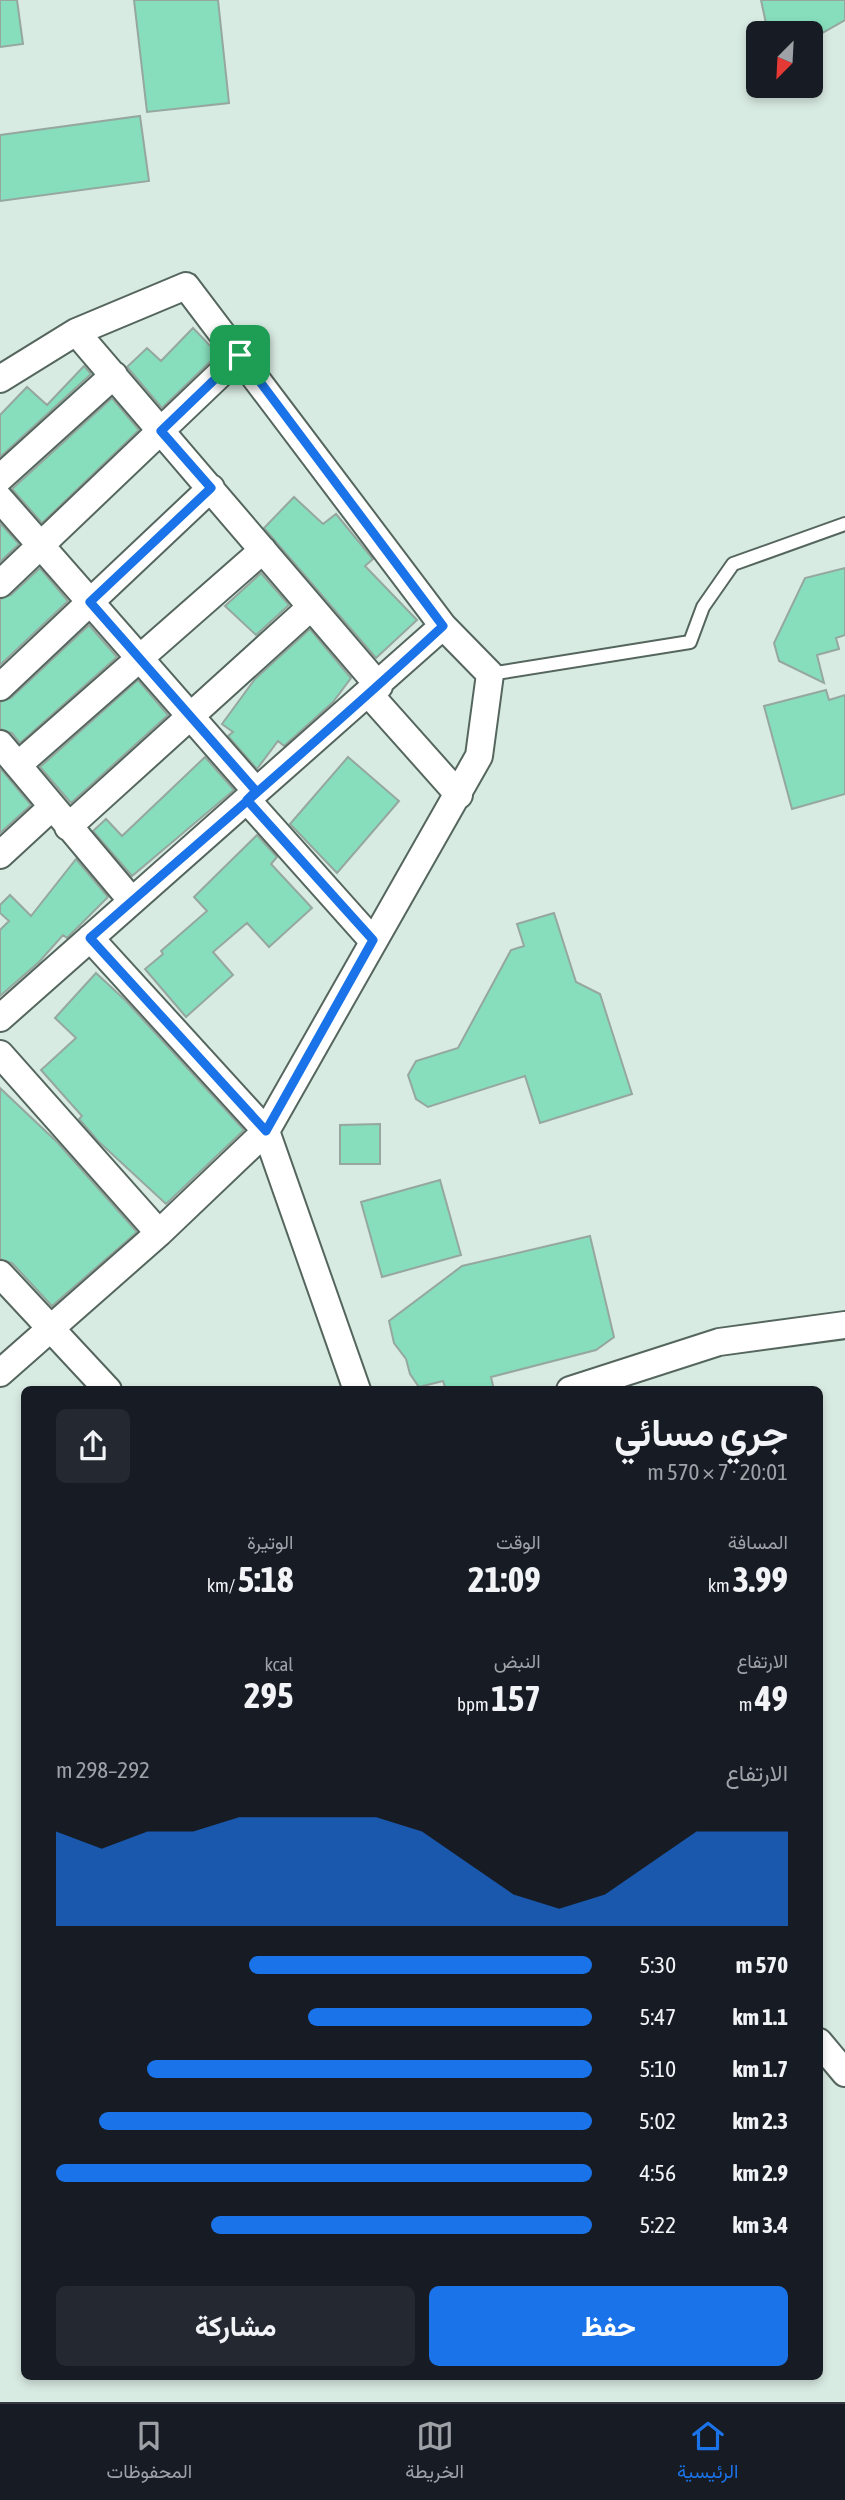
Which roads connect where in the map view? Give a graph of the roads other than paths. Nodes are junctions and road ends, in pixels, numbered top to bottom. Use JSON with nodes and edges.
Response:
{"nodes":[{"id":1,"x":76,"y":332,"type":"junction"},
{"id":2,"x":240,"y":355,"type":"junction"},
{"id":3,"x":114,"y":375,"type":"junction"},
{"id":4,"x":0,"y":379,"type":"edge"},
{"id":5,"x":161,"y":431,"type":"junction"},
{"id":6,"x":0,"y":478,"type":"edge"},
{"id":7,"x":211,"y":488,"type":"junction"},
{"id":8,"x":0,"y":499,"type":"edge"},
{"id":9,"x":845,"y":524,"type":"edge"},
{"id":10,"x":41,"y":545,"type":"junction"},
{"id":11,"x":263,"y":550,"type":"junction"},
{"id":12,"x":0,"y":584,"type":"edge"},
{"id":13,"x":90,"y":602,"type":"junction"},
{"id":14,"x":312,"y":607,"type":"junction"},
{"id":15,"x":443,"y":626,"type":"junction"},
{"id":16,"x":140,"y":658,"type":"junction"},
{"id":17,"x":490,"y":674,"type":"junction"},
{"id":18,"x":0,"y":687,"type":"edge"},
{"id":19,"x":374,"y":690,"type":"junction"},
{"id":20,"x":191,"y":716,"type":"junction"},
{"id":21,"x":0,"y":744,"type":"edge"},
{"id":22,"x":18,"y":765,"type":"junction"},
{"id":23,"x":251,"y":795,"type":"junction"},
{"id":24,"x":459,"y":795,"type":"junction"},
{"id":25,"x":60,"y":817,"type":"junction"},
{"id":26,"x":1,"y":851,"type":"edge"},
{"id":27,"x":132,"y":901,"type":"junction"},
{"id":28,"x":90,"y":938,"type":"junction"},
{"id":29,"x":373,"y":940,"type":"junction"},
{"id":30,"x":5,"y":1003,"type":"edge"},
{"id":31,"x":0,"y":1054,"type":"edge"},
{"id":32,"x":266,"y":1131,"type":"junction"},
{"id":33,"x":159,"y":1233,"type":"junction"},
{"id":34,"x":0,"y":1274,"type":"edge"},
{"id":35,"x":845,"y":1325,"type":"edge"},
{"id":36,"x":49,"y":1328,"type":"junction"},
{"id":37,"x":0,"y":1373,"type":"edge"},
{"id":38,"x":104,"y":1386,"type":"edge"},
{"id":39,"x":356,"y":1386,"type":"edge"},
{"id":40,"x":582,"y":1386,"type":"edge"},
{"id":41,"x":823,"y":2047,"type":"edge"},
{"id":42,"x":845,"y":2073,"type":"edge"}],
"edges":[{"from":1,"to":2,"type":"street"},
{"from":1,"to":3,"type":"street"},
{"from":1,"to":4,"type":"street"},
{"from":2,"to":5,"type":"street"},
{"from":2,"to":15,"type":"street"},
{"from":3,"to":5,"type":"street"},
{"from":3,"to":6,"type":"street"},
{"from":5,"to":7,"type":"street"},
{"from":5,"to":10,"type":"street"},
{"from":7,"to":11,"type":"street"},
{"from":7,"to":13,"type":"street"},
{"from":8,"to":10,"type":"street"},
{"from":9,"to":17,"type":"lane"},
{"from":10,"to":12,"type":"street"},
{"from":10,"to":13,"type":"street"},
{"from":11,"to":14,"type":"street"},
{"from":11,"to":16,"type":"street"},
{"from":13,"to":16,"type":"street"},
{"from":13,"to":18,"type":"street"},
{"from":14,"to":19,"type":"street"},
{"from":14,"to":20,"type":"street"},
{"from":15,"to":17,"type":"street"},
{"from":15,"to":19,"type":"street"},
{"from":16,"to":20,"type":"street"},
{"from":16,"to":22,"type":"street"},
{"from":17,"to":24,"type":"street"},
{"from":19,"to":23,"type":"street"},
{"from":19,"to":24,"type":"street"},
{"from":20,"to":23,"type":"street"},
{"from":20,"to":25,"type":"street"},
{"from":21,"to":22,"type":"street"},
{"from":22,"to":25,"type":"street"},
{"from":23,"to":27,"type":"street"},
{"from":23,"to":29,"type":"street"},
{"from":24,"to":29,"type":"street"},
{"from":25,"to":26,"type":"street"},
{"from":25,"to":27,"type":"street"},
{"from":27,"to":28,"type":"street"},
{"from":28,"to":30,"type":"street"},
{"from":28,"to":32,"type":"street"},
{"from":29,"to":32,"type":"street"},
{"from":31,"to":33,"type":"street"},
{"from":32,"to":33,"type":"street"},
{"from":32,"to":39,"type":"street"},
{"from":33,"to":36,"type":"street"},
{"from":34,"to":36,"type":"street"},
{"from":35,"to":40,"type":"street"},
{"from":36,"to":37,"type":"street"},
{"from":36,"to":38,"type":"street"},
{"from":41,"to":42,"type":"street"}]}
